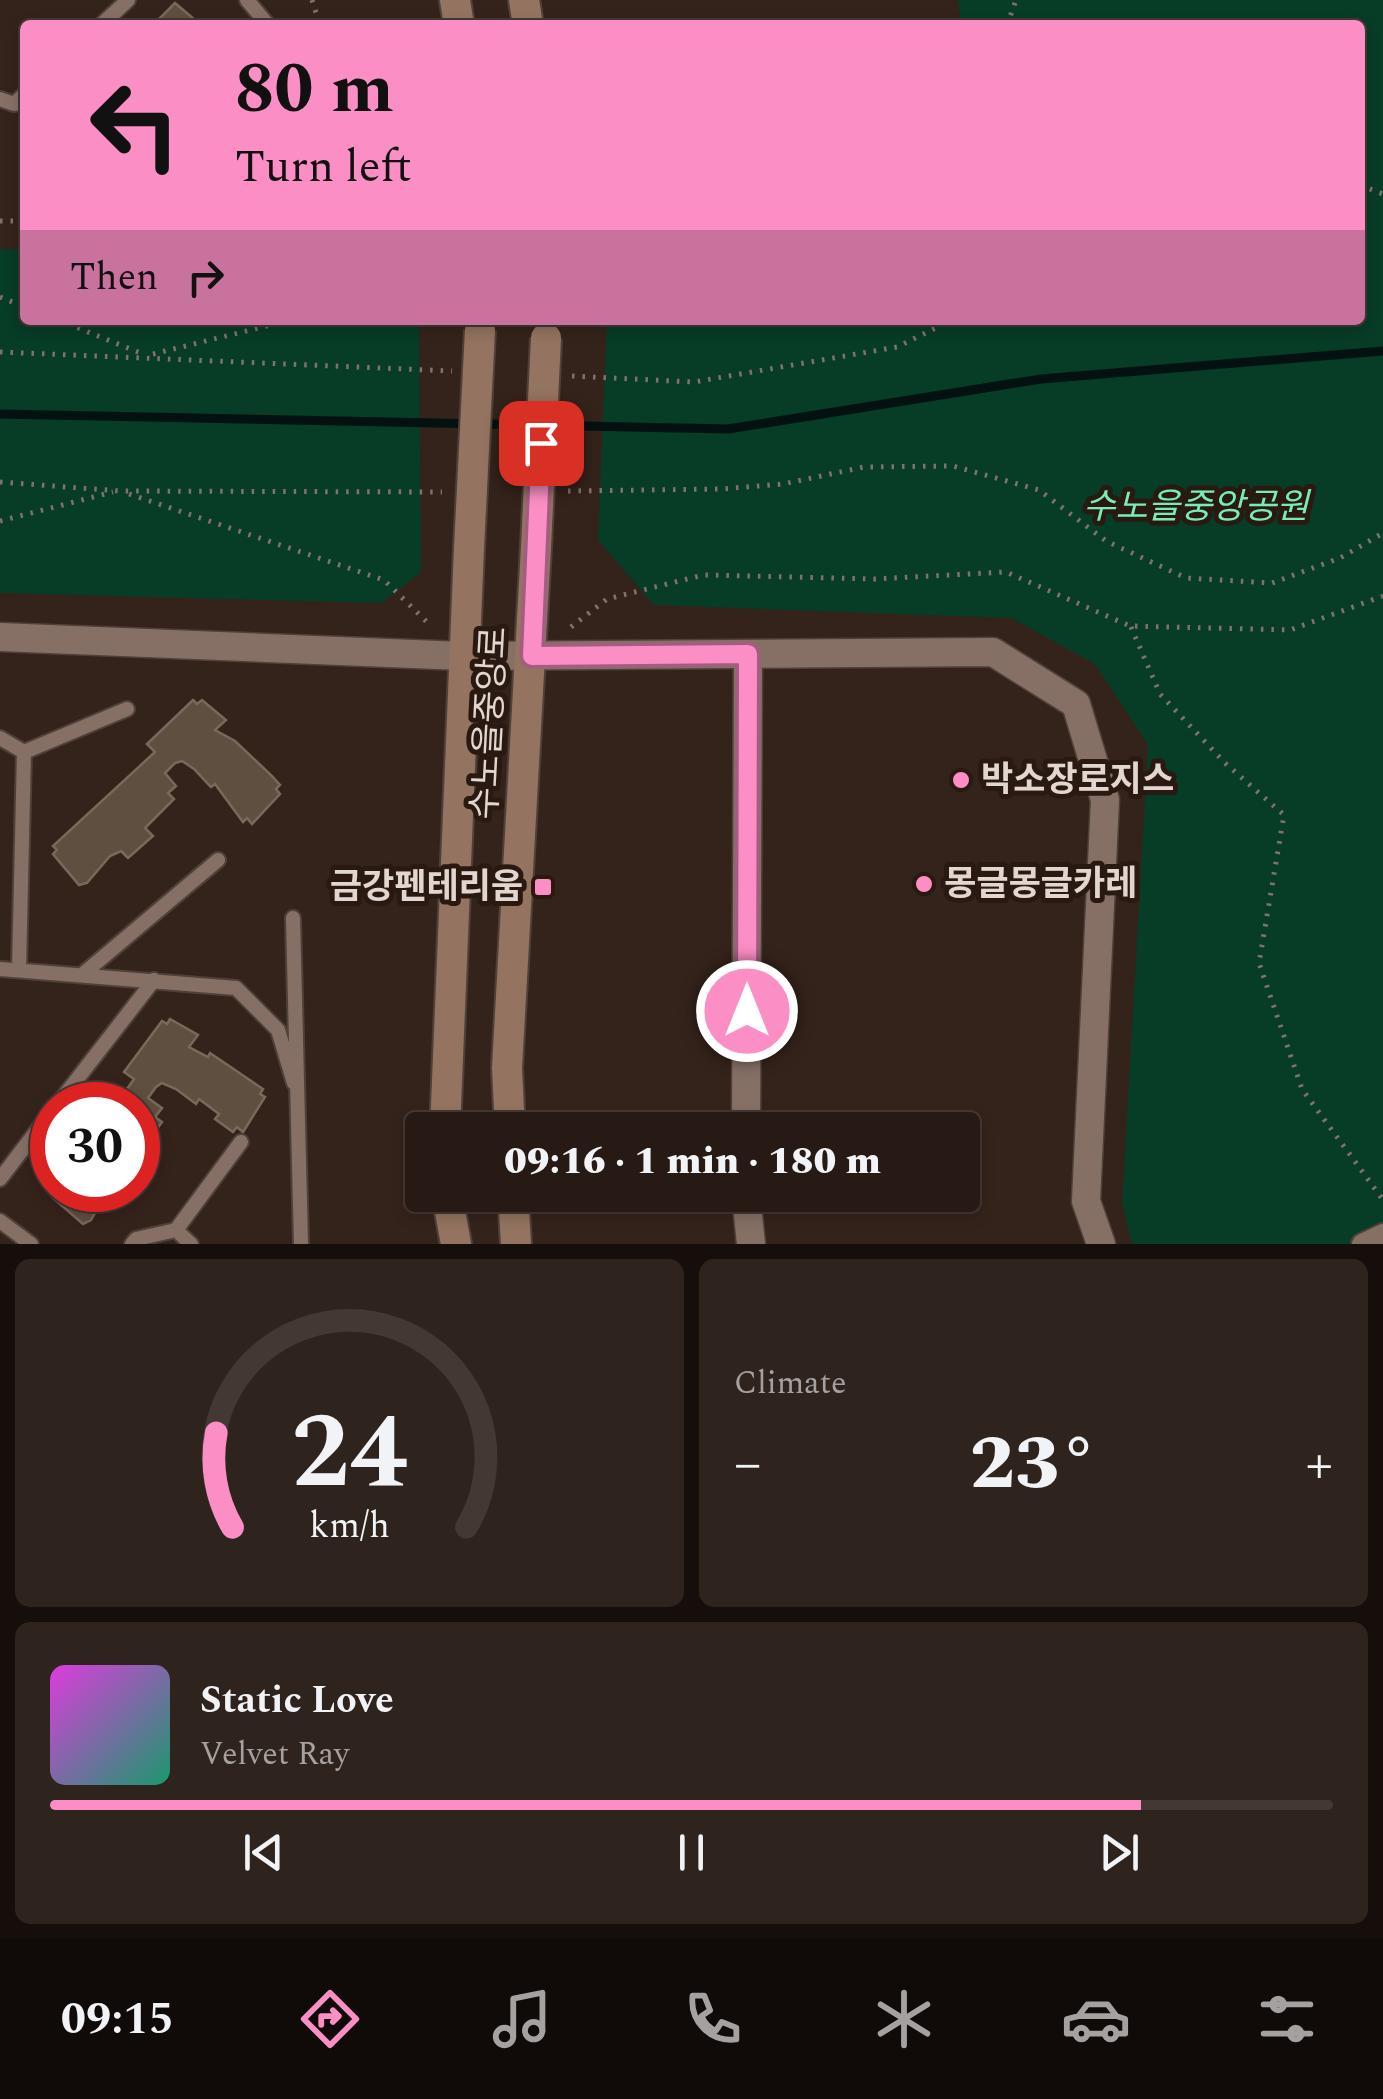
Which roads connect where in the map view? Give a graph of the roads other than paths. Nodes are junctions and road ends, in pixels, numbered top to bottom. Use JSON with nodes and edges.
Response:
{"nodes":[{"id":1,"x":128,"y":0,"type":"edge"},
{"id":2,"x":246,"y":0,"type":"edge"},
{"id":3,"x":106,"y":20,"type":"edge"},
{"id":4,"x":264,"y":20,"type":"edge"},
{"id":5,"x":480,"y":325,"type":"edge"},
{"id":6,"x":547,"y":329,"type":"edge"},
{"id":7,"x":0,"y":636,"type":"edge"},
{"id":8,"x":748,"y":654,"type":"junction"},
{"id":9,"x":462,"y":656,"type":"junction"},
{"id":10,"x":532,"y":656,"type":"junction"},
{"id":11,"x":127,"y":709,"type":"dead end"},
{"id":12,"x":0,"y":738,"type":"edge"},
{"id":13,"x":24,"y":752,"type":"junction"},
{"id":14,"x":218,"y":860,"type":"dead end"},
{"id":15,"x":293,"y":918,"type":"dead end"},
{"id":16,"x":0,"y":969,"type":"edge"},
{"id":17,"x":19,"y":970,"type":"junction"},
{"id":18,"x":83,"y":974,"type":"junction"},
{"id":19,"x":154,"y":980,"type":"junction"},
{"id":20,"x":75,"y":1082,"type":"edge"},
{"id":21,"x":294,"y":1084,"type":"junction"},
{"id":22,"x":446,"y":1112,"type":"edge"},
{"id":23,"x":509,"y":1112,"type":"edge"},
{"id":24,"x":746,"y":1112,"type":"edge"},
{"id":25,"x":30,"y":1140,"type":"edge"},
{"id":26,"x":241,"y":1142,"type":"dead end"},
{"id":27,"x":0,"y":1179,"type":"edge"},
{"id":28,"x":450,"y":1212,"type":"edge"},
{"id":29,"x":514,"y":1212,"type":"edge"},
{"id":30,"x":747,"y":1212,"type":"edge"},
{"id":31,"x":0,"y":1221,"type":"edge"},
{"id":32,"x":176,"y":1230,"type":"junction"},
{"id":33,"x":1383,"y":1234,"type":"edge"},
{"id":34,"x":31,"y":1244,"type":"edge"},
{"id":35,"x":132,"y":1244,"type":"edge"},
{"id":36,"x":191,"y":1244,"type":"edge"},
{"id":37,"x":301,"y":1244,"type":"edge"},
{"id":38,"x":456,"y":1244,"type":"edge"},
{"id":39,"x":516,"y":1244,"type":"edge"},
{"id":40,"x":750,"y":1244,"type":"edge"},
{"id":41,"x":1101,"y":1244,"type":"edge"},
{"id":42,"x":1362,"y":1244,"type":"edge"}],
"edges":[{"from":1,"to":3,"type":"lane"},
{"from":2,"to":4,"type":"lane"},
{"from":5,"to":9,"type":"main road","name":"수노을중앙로","bridge":true},
{"from":6,"to":10,"type":"main road","name":"수노을중앙로","bridge":true},
{"from":7,"to":9,"type":"street"},
{"from":8,"to":10,"type":"street"},
{"from":8,"to":24,"type":"street"},
{"from":8,"to":41,"type":"street"},
{"from":9,"to":10,"type":"street"},
{"from":9,"to":22,"type":"main road","name":"수노을중앙로"},
{"from":10,"to":23,"type":"main road","name":"수노을중앙로"},
{"from":11,"to":13,"type":"lane"},
{"from":12,"to":13,"type":"lane"},
{"from":13,"to":17,"type":"lane"},
{"from":14,"to":18,"type":"lane"},
{"from":15,"to":21,"type":"lane"},
{"from":16,"to":17,"type":"lane"},
{"from":17,"to":18,"type":"lane"},
{"from":18,"to":19,"type":"lane"},
{"from":19,"to":20,"type":"lane"},
{"from":19,"to":21,"type":"lane"},
{"from":21,"to":37,"type":"lane"},
{"from":25,"to":27,"type":"lane"},
{"from":26,"to":32,"type":"lane"},
{"from":28,"to":38,"type":"main road"},
{"from":29,"to":39,"type":"main road"},
{"from":30,"to":40,"type":"street"},
{"from":31,"to":34,"type":"lane"},
{"from":32,"to":35,"type":"lane"},
{"from":32,"to":36,"type":"lane"},
{"from":33,"to":42,"type":"street"}]}
